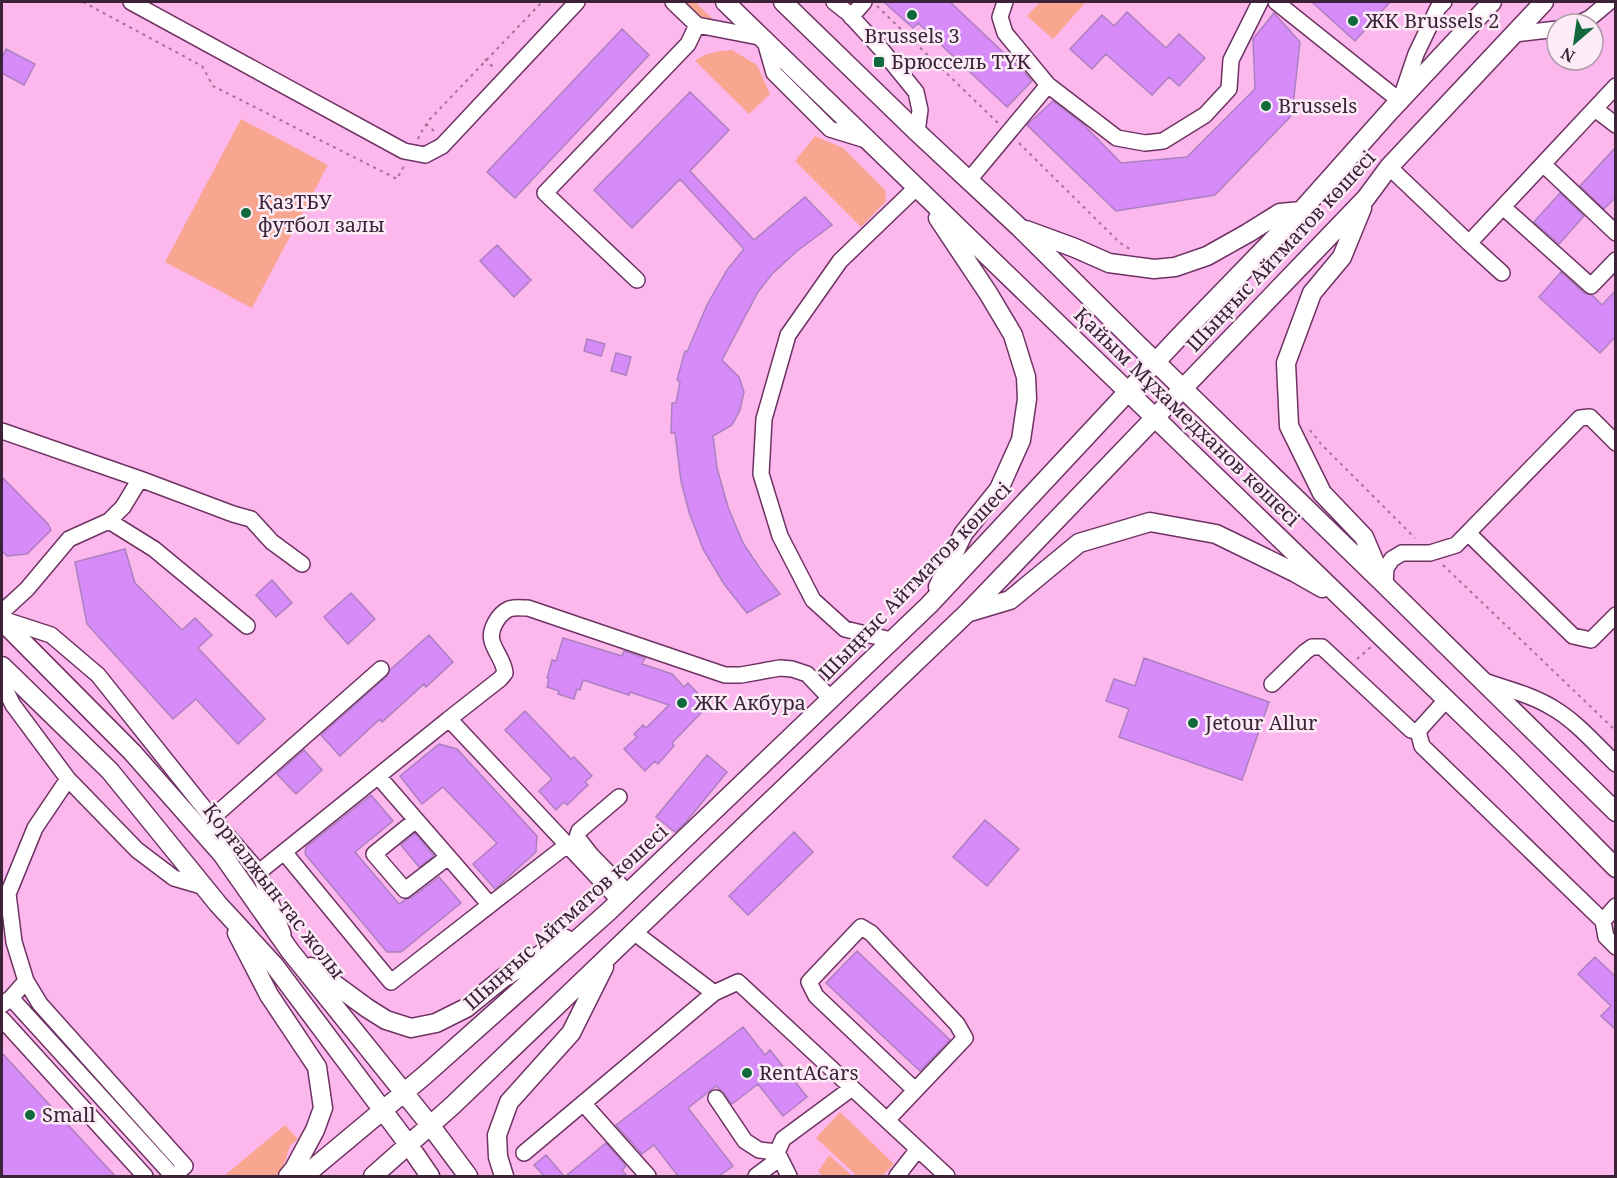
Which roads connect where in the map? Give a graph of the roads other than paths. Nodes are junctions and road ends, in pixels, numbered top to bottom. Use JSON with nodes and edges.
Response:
{"nodes":[{"id":1,"x":577,"y":2,"type":"edge"},
{"id":2,"x":673,"y":2,"type":"edge"},
{"id":3,"x":725,"y":2,"type":"edge"},
{"id":4,"x":783,"y":2,"type":"edge"},
{"id":5,"x":834,"y":2,"type":"edge"},
{"id":6,"x":864,"y":2,"type":"edge"},
{"id":7,"x":1005,"y":2,"type":"edge"},
{"id":8,"x":1260,"y":2,"type":"edge"},
{"id":9,"x":1276,"y":2,"type":"edge"},
{"id":10,"x":1444,"y":2,"type":"edge"},
{"id":11,"x":1492,"y":2,"type":"edge"},
{"id":12,"x":1544,"y":2,"type":"edge"},
{"id":13,"x":1609,"y":2,"type":"edge"},
{"id":14,"x":136,"y":3,"type":"edge"},
{"id":15,"x":852,"y":11,"type":"edge"},
{"id":16,"x":1597,"y":12,"type":"edge"},
{"id":17,"x":697,"y":25,"type":"junction"},
{"id":18,"x":1545,"y":30,"type":"edge"},
{"id":19,"x":1514,"y":34,"type":"junction"},
{"id":20,"x":764,"y":38,"type":"junction"},
{"id":21,"x":1048,"y":86,"type":"junction"},
{"id":22,"x":1616,"y":86,"type":"edge"},
{"id":23,"x":1400,"y":101,"type":"junction"},
{"id":24,"x":1595,"y":109,"type":"junction"},
{"id":25,"x":1616,"y":125,"type":"edge"},
{"id":26,"x":917,"y":132,"type":"junction"},
{"id":27,"x":1543,"y":164,"type":"junction"},
{"id":28,"x":1389,"y":167,"type":"junction"},
{"id":29,"x":969,"y":180,"type":"junction"},
{"id":30,"x":917,"y":187,"type":"junction"},
{"id":31,"x":1366,"y":198,"type":"junction"},
{"id":32,"x":1503,"y":207,"type":"junction"},
{"id":33,"x":1301,"y":211,"type":"junction"},
{"id":34,"x":1020,"y":228,"type":"junction"},
{"id":35,"x":1616,"y":233,"type":"edge"},
{"id":36,"x":1469,"y":243,"type":"junction"},
{"id":37,"x":1616,"y":260,"type":"edge"},
{"id":38,"x":1502,"y":273,"type":"dead end"},
{"id":39,"x":637,"y":280,"type":"dead end"},
{"id":40,"x":1155,"y":362,"type":"junction"},
{"id":41,"x":1182,"y":389,"type":"junction"},
{"id":42,"x":1128,"y":391,"type":"junction"},
{"id":43,"x":1155,"y":418,"type":"junction"},
{"id":44,"x":3,"y":433,"type":"edge"},
{"id":45,"x":1616,"y":442,"type":"edge"},
{"id":46,"x":140,"y":479,"type":"junction"},
{"id":47,"x":109,"y":521,"type":"junction"},
{"id":48,"x":1468,"y":533,"type":"junction"},
{"id":49,"x":302,"y":564,"type":"dead end"},
{"id":50,"x":1384,"y":585,"type":"junction"},
{"id":51,"x":1344,"y":600,"type":"junction"},
{"id":52,"x":929,"y":604,"type":"junction"},
{"id":53,"x":2,"y":612,"type":"edge"},
{"id":54,"x":968,"y":612,"type":"junction"},
{"id":55,"x":1616,"y":615,"type":"edge"},
{"id":56,"x":2,"y":620,"type":"edge"},
{"id":57,"x":247,"y":626,"type":"dead end"},
{"id":58,"x":891,"y":640,"type":"junction"},
{"id":59,"x":2,"y":666,"type":"edge"},
{"id":60,"x":381,"y":669,"type":"dead end"},
{"id":61,"x":1483,"y":681,"type":"junction"},
{"id":62,"x":2,"y":683,"type":"edge"},
{"id":63,"x":1272,"y":684,"type":"dead end"},
{"id":64,"x":831,"y":699,"type":"junction"},
{"id":65,"x":1447,"y":699,"type":"junction"},
{"id":66,"x":449,"y":719,"type":"junction"},
{"id":67,"x":1418,"y":731,"type":"junction"},
{"id":68,"x":1616,"y":764,"type":"edge"},
{"id":69,"x":378,"y":776,"type":"junction"},
{"id":70,"x":68,"y":779,"type":"junction"},
{"id":71,"x":619,"y":797,"type":"dead end"},
{"id":72,"x":1616,"y":812,"type":"edge"},
{"id":73,"x":212,"y":818,"type":"junction"},
{"id":74,"x":416,"y":819,"type":"junction"},
{"id":75,"x":567,"y":845,"type":"junction"},
{"id":76,"x":284,"y":852,"type":"junction"},
{"id":77,"x":448,"y":856,"type":"junction"},
{"id":78,"x":1616,"y":868,"type":"edge"},
{"id":79,"x":259,"y":872,"type":"junction"},
{"id":80,"x":205,"y":887,"type":"junction"},
{"id":81,"x":619,"y":902,"type":"junction"},
{"id":82,"x":218,"y":904,"type":"junction"},
{"id":83,"x":490,"y":905,"type":"junction"},
{"id":84,"x":1616,"y":906,"type":"edge"},
{"id":85,"x":1603,"y":921,"type":"junction"},
{"id":86,"x":635,"y":933,"type":"junction"},
{"id":87,"x":1616,"y":947,"type":"edge"},
{"id":88,"x":290,"y":951,"type":"junction"},
{"id":89,"x":610,"y":956,"type":"junction"},
{"id":90,"x":26,"y":981,"type":"junction"},
{"id":91,"x":714,"y":993,"type":"junction"},
{"id":92,"x":6,"y":1001,"type":"edge"},
{"id":93,"x":2,"y":1019,"type":"edge"},
{"id":94,"x":852,"y":1088,"type":"junction"},
{"id":95,"x":915,"y":1090,"type":"junction"},
{"id":96,"x":403,"y":1093,"type":"junction"},
{"id":97,"x":716,"y":1098,"type":"dead end"},
{"id":98,"x":583,"y":1103,"type":"junction"},
{"id":99,"x":383,"y":1111,"type":"junction"},
{"id":100,"x":886,"y":1120,"type":"junction"},
{"id":101,"x":430,"y":1125,"type":"junction"},
{"id":102,"x":408,"y":1144,"type":"junction"},
{"id":103,"x":918,"y":1149,"type":"junction"},
{"id":104,"x":777,"y":1152,"type":"junction"},
{"id":105,"x":524,"y":1153,"type":"dead end"},
{"id":106,"x":136,"y":1173,"type":"edge"},
{"id":107,"x":173,"y":1176,"type":"edge"},
{"id":108,"x":288,"y":1176,"type":"edge"},
{"id":109,"x":304,"y":1176,"type":"edge"},
{"id":110,"x":373,"y":1176,"type":"edge"},
{"id":111,"x":430,"y":1176,"type":"edge"},
{"id":112,"x":468,"y":1176,"type":"edge"},
{"id":113,"x":504,"y":1176,"type":"edge"},
{"id":114,"x":648,"y":1176,"type":"edge"},
{"id":115,"x":756,"y":1176,"type":"edge"},
{"id":116,"x":789,"y":1176,"type":"edge"},
{"id":117,"x":897,"y":1176,"type":"edge"},
{"id":118,"x":947,"y":1176,"type":"edge"}],
"edges":[{"from":1,"to":14,"type":"street"},
{"from":2,"to":17,"type":"street"},
{"from":3,"to":20,"type":"main road","name":"Қайым Мұхамедханов көшесі"},
{"from":4,"to":26,"type":"main road","name":"Қайым Мұхамедханов көшесі"},
{"from":5,"to":15,"type":"street"},
{"from":6,"to":15,"type":"street"},
{"from":7,"to":21,"type":"street"},
{"from":8,"to":21,"type":"street"},
{"from":9,"to":23,"type":"street"},
{"from":10,"to":23,"type":"street"},
{"from":11,"to":23,"type":"main road","name":"Шыңғыс Айтматов көшесі"},
{"from":12,"to":19,"type":"main road","name":"Шыңғыс Айтматов көшесі"},
{"from":13,"to":16,"type":"street"},
{"from":15,"to":26,"type":"street"},
{"from":17,"to":20,"type":"street"},
{"from":17,"to":39,"type":"street"},
{"from":18,"to":19,"type":"street"},
{"from":19,"to":28,"type":"main road","name":"Шыңғыс Айтматов көшесі"},
{"from":20,"to":30,"type":"main road","name":"Қайым Мұхамедханов көшесі"},
{"from":21,"to":29,"type":"street"},
{"from":22,"to":24,"type":"street"},
{"from":23,"to":33,"type":"main road","name":"Шыңғыс Айтматов көшесі"},
{"from":24,"to":25,"type":"street"},
{"from":24,"to":27,"type":"street"},
{"from":26,"to":29,"type":"main road","name":"Қайым Мұхамедханов көшесі"},
{"from":27,"to":32,"type":"street"},
{"from":27,"to":35,"type":"street"},
{"from":28,"to":31,"type":"main road","name":"Шыңғыс Айтматов көшесі"},
{"from":28,"to":36,"type":"street"},
{"from":29,"to":34,"type":"main road","name":"Қайым Мұхамедханов көшесі"},
{"from":30,"to":42,"type":"main road","name":"Қайым Мұхамедханов көшесі"},
{"from":30,"to":52,"type":"main road"},
{"from":30,"to":58,"type":"street"},
{"from":31,"to":41,"type":"main road","name":"Шыңғыс Айтматов көшесі"},
{"from":31,"to":50,"type":"main road"},
{"from":32,"to":36,"type":"street"},
{"from":32,"to":37,"type":"street"},
{"from":33,"to":34,"type":"main road"},
{"from":33,"to":40,"type":"main road","name":"Шыңғыс Айтматов көшесі"},
{"from":34,"to":40,"type":"main road","name":"Қайым Мұхамедханов көшесі"},
{"from":36,"to":38,"type":"street"},
{"from":40,"to":41,"type":"main road","name":"Қайым Мұхамедханов көшесі"},
{"from":40,"to":42,"type":"main road","name":"Шыңғыс Айтматов көшесі"},
{"from":41,"to":43,"type":"main road","name":"Шыңғыс Айтматов көшесі"},
{"from":41,"to":50,"type":"main road","name":"Қайым Мұхамедханов көшесі"},
{"from":42,"to":43,"type":"main road","name":"Қайым Мұхамедханов көшесі"},
{"from":42,"to":52,"type":"main road","name":"Шыңғыс Айтматов көшесі"},
{"from":43,"to":51,"type":"main road","name":"Қайым Мұхамедханов көшесі"},
{"from":43,"to":54,"type":"main road","name":"Шыңғыс Айтматов көшесі"},
{"from":44,"to":46,"type":"street"},
{"from":45,"to":48,"type":"street"},
{"from":46,"to":47,"type":"street"},
{"from":46,"to":49,"type":"street"},
{"from":47,"to":53,"type":"street"},
{"from":47,"to":57,"type":"street"},
{"from":48,"to":50,"type":"street"},
{"from":48,"to":55,"type":"street"},
{"from":50,"to":61,"type":"main road","name":"Қайым Мұхамедханов көшесі"},
{"from":51,"to":54,"type":"main road"},
{"from":51,"to":65,"type":"main road","name":"Қайым Мұхамедханов көшесі"},
{"from":52,"to":58,"type":"main road","name":"Шыңғыс Айтматов көшесі"},
{"from":54,"to":86,"type":"main road","name":"Шыңғыс Айтматов көшесі"},
{"from":56,"to":73,"type":"street"},
{"from":56,"to":88,"type":"main road","name":"Қорғалжын тас жолы"},
{"from":58,"to":64,"type":"main road","name":"Шыңғыс Айтматов көшесі"},
{"from":59,"to":80,"type":"main road"},
{"from":60,"to":73,"type":"street"},
{"from":61,"to":68,"type":"street"},
{"from":61,"to":72,"type":"main road","name":"Қайым Мұхамедханов көшесі"},
{"from":62,"to":70,"type":"street"},
{"from":63,"to":67,"type":"street"},
{"from":64,"to":66,"type":"street"},
{"from":64,"to":81,"type":"main road","name":"Шыңғыс Айтматов көшесі"},
{"from":65,"to":67,"type":"street"},
{"from":65,"to":78,"type":"main road","name":"Қайым Мұхамедханов көшесі"},
{"from":66,"to":69,"type":"street"},
{"from":66,"to":75,"type":"street"},
{"from":67,"to":85,"type":"street"},
{"from":69,"to":74,"type":"street"},
{"from":69,"to":76,"type":"street"},
{"from":70,"to":80,"type":"street"},
{"from":70,"to":90,"type":"street"},
{"from":71,"to":81,"type":"street"},
{"from":73,"to":79,"type":"street"},
{"from":74,"to":77,"type":"street"},
{"from":74,"to":77,"type":"street"},
{"from":75,"to":81,"type":"street"},
{"from":75,"to":83,"type":"street"},
{"from":76,"to":79,"type":"street"},
{"from":76,"to":83,"type":"street"},
{"from":77,"to":83,"type":"street"},
{"from":79,"to":88,"type":"street"},
{"from":80,"to":82,"type":"main road"},
{"from":81,"to":88,"type":"main road"},
{"from":81,"to":96,"type":"main road","name":"Шыңғыс Айтматов көшесі"},
{"from":82,"to":99,"type":"main road"},
{"from":82,"to":108,"type":"main road"},
{"from":84,"to":85,"type":"street"},
{"from":85,"to":87,"type":"street"},
{"from":86,"to":89,"type":"main road","name":"Шыңғыс Айтматов көшесі"},
{"from":86,"to":91,"type":"street"},
{"from":88,"to":96,"type":"main road","name":"Қорғалжын тас жолы"},
{"from":89,"to":101,"type":"main road","name":"Шыңғыс Айтматов көшесі"},
{"from":89,"to":113,"type":"main road"},
{"from":90,"to":92,"type":"street"},
{"from":90,"to":107,"type":"street"},
{"from":91,"to":94,"type":"street"},
{"from":91,"to":98,"type":"street"},
{"from":92,"to":107,"type":"street"},
{"from":93,"to":106,"type":"street"},
{"from":94,"to":100,"type":"street"},
{"from":94,"to":104,"type":"street"},
{"from":95,"to":95,"type":"street"},
{"from":95,"to":100,"type":"street"},
{"from":96,"to":99,"type":"main road","name":"Шыңғыс Айтматов көшесі"},
{"from":96,"to":101,"type":"main road","name":"Қорғалжын тас жолы"},
{"from":97,"to":104,"type":"street"},
{"from":98,"to":105,"type":"street"},
{"from":98,"to":114,"type":"street"},
{"from":99,"to":102,"type":"main road"},
{"from":99,"to":109,"type":"main road","name":"Шыңғыс Айтматов көшесі"},
{"from":100,"to":103,"type":"street"},
{"from":101,"to":102,"type":"main road","name":"Шыңғыс Айтматов көшесі"},
{"from":101,"to":112,"type":"main road","name":"Қорғалжын тас жолы"},
{"from":102,"to":110,"type":"main road","name":"Шыңғыс Айтматов көшесі"},
{"from":102,"to":111,"type":"main road"},
{"from":103,"to":117,"type":"street"},
{"from":103,"to":118,"type":"street"},
{"from":104,"to":115,"type":"street"},
{"from":104,"to":116,"type":"street"}]}
